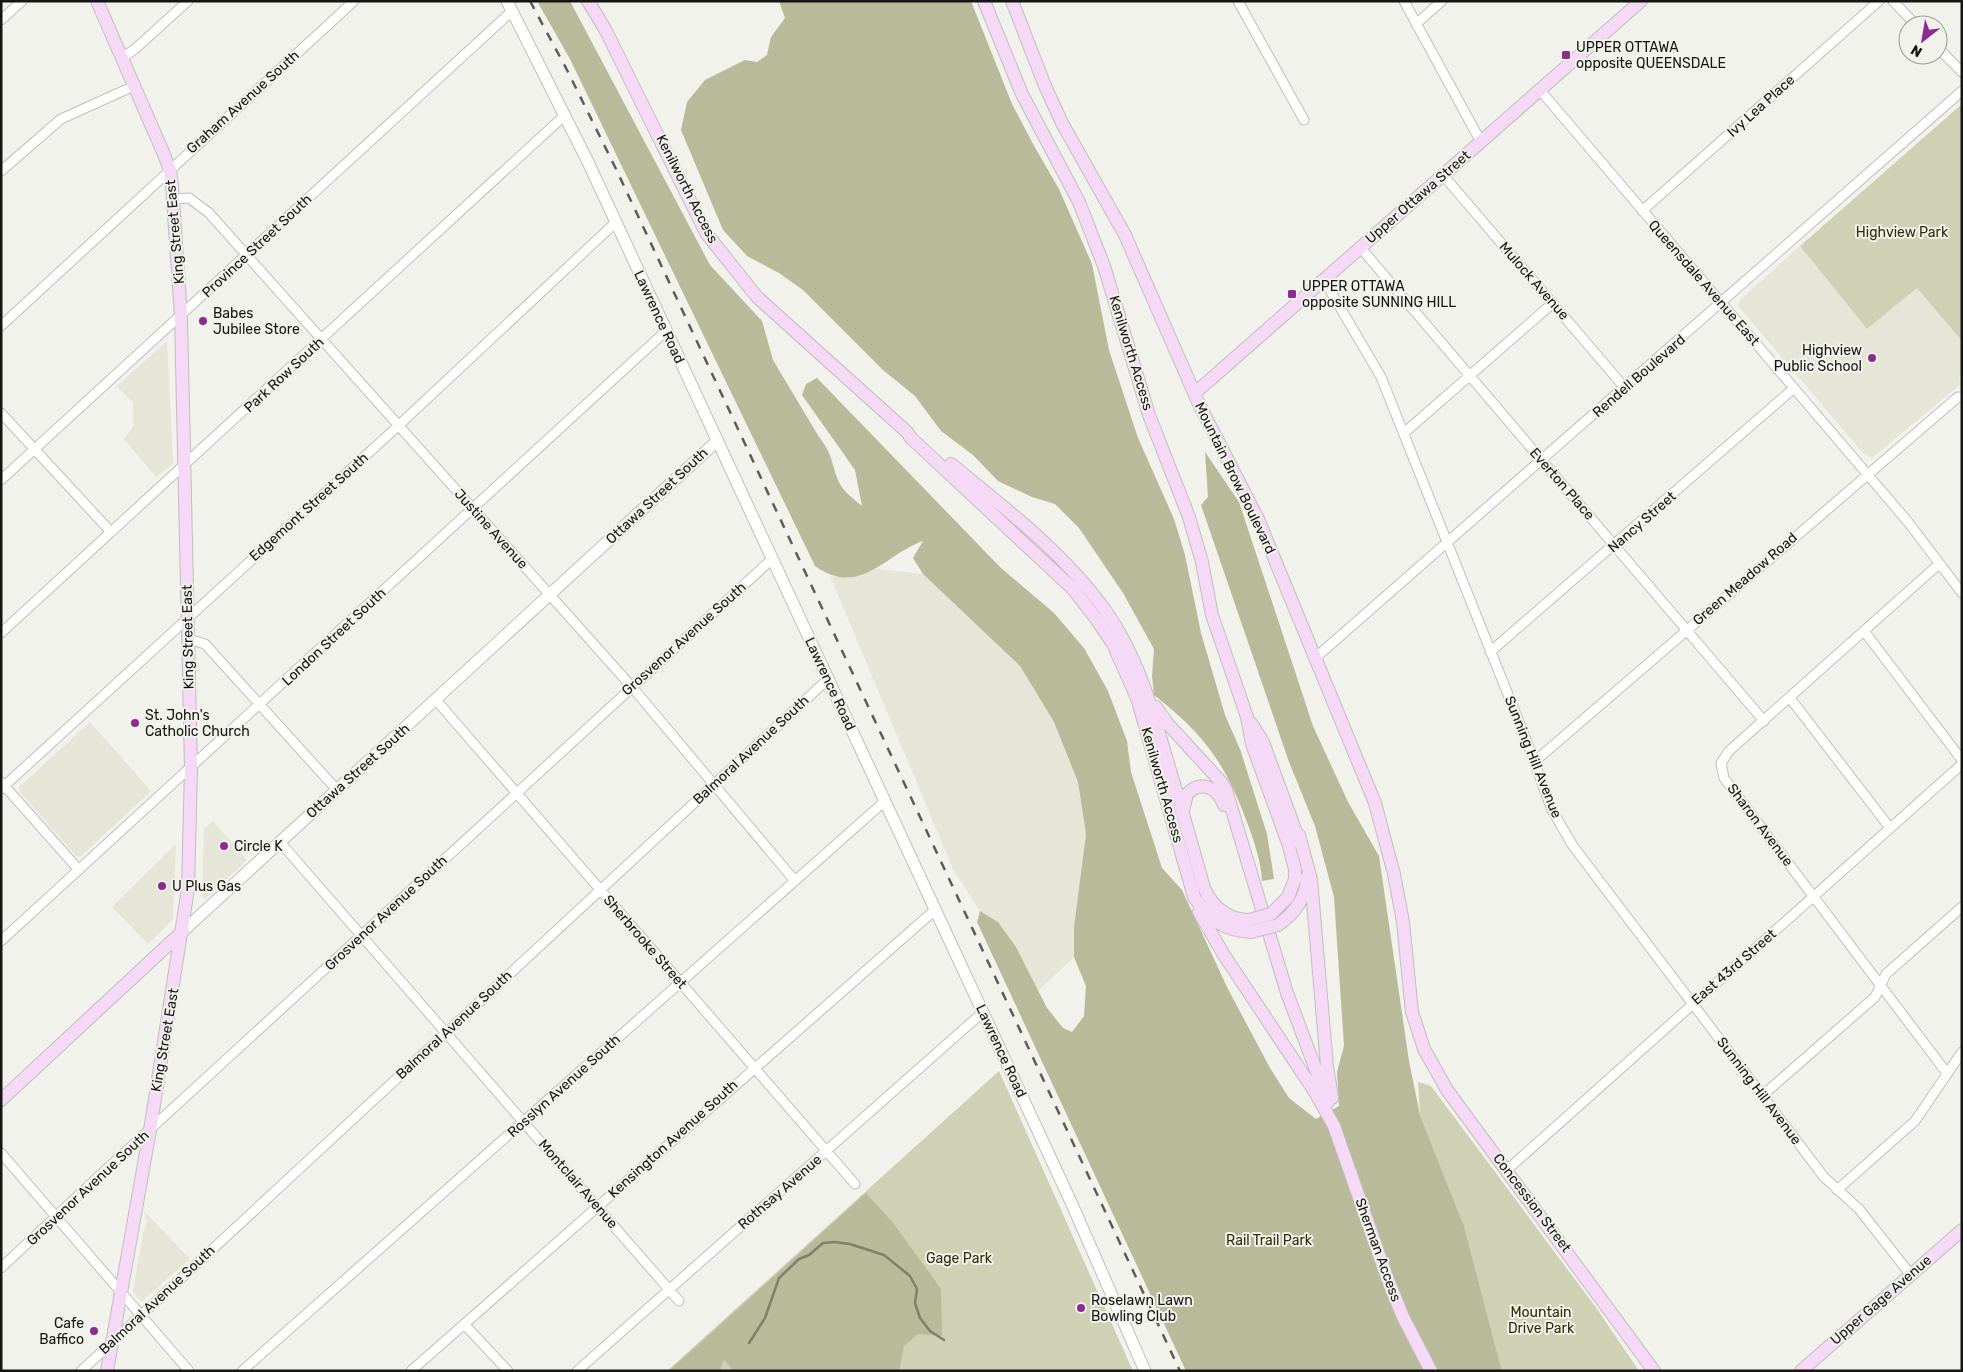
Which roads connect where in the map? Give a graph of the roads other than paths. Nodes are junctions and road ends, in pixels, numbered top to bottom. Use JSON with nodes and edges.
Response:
{"nodes":[{"id":1,"x":22,"y":1,"type":"edge"},
{"id":2,"x":97,"y":1,"type":"edge"},
{"id":3,"x":188,"y":1,"type":"edge"},
{"id":4,"x":354,"y":1,"type":"edge"},
{"id":5,"x":588,"y":1,"type":"edge"},
{"id":6,"x":984,"y":1,"type":"edge"},
{"id":7,"x":1012,"y":1,"type":"edge"},
{"id":8,"x":1238,"y":1,"type":"edge"},
{"id":9,"x":1404,"y":1,"type":"edge"},
{"id":10,"x":1442,"y":1,"type":"edge"},
{"id":11,"x":1641,"y":1,"type":"edge"},
{"id":12,"x":1879,"y":1,"type":"edge"},
{"id":13,"x":1894,"y":1,"type":"edge"},
{"id":14,"x":510,"y":6,"type":"edge"},
{"id":15,"x":1907,"y":15,"type":"edge"},
{"id":16,"x":1,"y":20,"type":"edge"},
{"id":17,"x":1416,"y":24,"type":"junction"},
{"id":18,"x":122,"y":58,"type":"junction"},
{"id":19,"x":1948,"y":58,"type":"edge"},
{"id":20,"x":1962,"y":72,"type":"edge"},
{"id":21,"x":134,"y":86,"type":"junction"},
{"id":22,"x":1540,"y":90,"type":"junction"},
{"id":23,"x":1962,"y":92,"type":"edge"},
{"id":24,"x":565,"y":115,"type":"junction"},
{"id":25,"x":1304,"y":120,"type":"dead end"},
{"id":26,"x":1481,"y":142,"type":"junction"},
{"id":27,"x":170,"y":170,"type":"junction"},
{"id":28,"x":1,"y":171,"type":"edge"},
{"id":29,"x":1443,"y":175,"type":"junction"},
{"id":30,"x":173,"y":199,"type":"junction"},
{"id":31,"x":1642,"y":211,"type":"junction"},
{"id":32,"x":615,"y":223,"type":"junction"},
{"id":33,"x":1360,"y":247,"type":"junction"},
{"id":34,"x":246,"y":255,"type":"junction"},
{"id":35,"x":1324,"y":280,"type":"junction"},
{"id":36,"x":1553,"y":303,"type":"junction"},
{"id":37,"x":1721,"y":304,"type":"junction"},
{"id":38,"x":182,"y":316,"type":"junction"},
{"id":39,"x":1,"y":326,"type":"edge"},
{"id":40,"x":666,"y":332,"type":"junction"},
{"id":41,"x":321,"y":341,"type":"junction"},
{"id":42,"x":1471,"y":375,"type":"junction"},
{"id":43,"x":1625,"y":388,"type":"junction"},
{"id":44,"x":1793,"y":389,"type":"junction"},
{"id":45,"x":1194,"y":393,"type":"junction"},
{"id":46,"x":1960,"y":397,"type":"edge"},
{"id":47,"x":1,"y":413,"type":"edge"},
{"id":48,"x":398,"y":426,"type":"junction"},
{"id":49,"x":908,"y":432,"type":"junction"},
{"id":50,"x":1404,"y":433,"type":"junction"},
{"id":51,"x":716,"y":442,"type":"junction"},
{"id":52,"x":34,"y":450,"type":"junction"},
{"id":53,"x":1542,"y":460,"type":"junction"},
{"id":54,"x":184,"y":467,"type":"junction"},
{"id":55,"x":1867,"y":474,"type":"junction"},
{"id":56,"x":1,"y":480,"type":"edge"},
{"id":57,"x":473,"y":509,"type":"junction"},
{"id":58,"x":111,"y":532,"type":"junction"},
{"id":59,"x":1446,"y":544,"type":"junction"},
{"id":60,"x":1616,"y":545,"type":"junction"},
{"id":61,"x":771,"y":560,"type":"junction"},
{"id":62,"x":1939,"y":564,"type":"junction"},
{"id":63,"x":1962,"y":593,"type":"edge"},
{"id":64,"x":549,"y":595,"type":"junction"},
{"id":65,"x":188,"y":618,"type":"junction"},
{"id":66,"x":1687,"y":630,"type":"junction"},
{"id":67,"x":1864,"y":631,"type":"junction"},
{"id":68,"x":1,"y":633,"type":"edge"},
{"id":69,"x":188,"y":639,"type":"junction"},
{"id":70,"x":1490,"y":652,"type":"junction"},
{"id":71,"x":1314,"y":659,"type":"junction"},
{"id":72,"x":827,"y":680,"type":"junction"},
{"id":73,"x":1144,"y":684,"type":"junction"},
{"id":74,"x":632,"y":687,"type":"junction"},
{"id":75,"x":1790,"y":698,"type":"junction"},
{"id":76,"x":436,"y":700,"type":"junction"},
{"id":77,"x":260,"y":705,"type":"junction"},
{"id":78,"x":1247,"y":717,"type":"junction"},
{"id":79,"x":1764,"y":721,"type":"junction"},
{"id":80,"x":1962,"y":760,"type":"edge"},
{"id":81,"x":1534,"y":762,"type":"junction"},
{"id":82,"x":1962,"y":764,"type":"edge"},
{"id":83,"x":191,"y":768,"type":"junction"},
{"id":84,"x":715,"y":784,"type":"junction"},
{"id":85,"x":2,"y":785,"type":"edge"},
{"id":86,"x":337,"y":790,"type":"junction"},
{"id":87,"x":516,"y":792,"type":"junction"},
{"id":88,"x":886,"y":801,"type":"junction"},
{"id":89,"x":1182,"y":813,"type":"junction"},
{"id":90,"x":1890,"y":828,"type":"junction"},
{"id":91,"x":1299,"y":835,"type":"junction"},
{"id":92,"x":280,"y":842,"type":"junction"},
{"id":93,"x":78,"y":870,"type":"junction"},
{"id":94,"x":795,"y":881,"type":"junction"},
{"id":95,"x":601,"y":890,"type":"junction"},
{"id":96,"x":1814,"y":896,"type":"junction"},
{"id":97,"x":1194,"y":897,"type":"junction"},
{"id":98,"x":1962,"y":907,"type":"edge"},
{"id":99,"x":936,"y":908,"type":"junction"},
{"id":100,"x":1275,"y":919,"type":"junction"},
{"id":101,"x":1250,"y":926,"type":"junction"},
{"id":102,"x":183,"y":931,"type":"junction"},
{"id":103,"x":362,"y":936,"type":"junction"},
{"id":104,"x":1,"y":941,"type":"edge"},
{"id":105,"x":680,"y":983,"type":"junction"},
{"id":106,"x":1880,"y":984,"type":"junction"},
{"id":107,"x":1693,"y":1003,"type":"junction"},
{"id":108,"x":982,"y":1013,"type":"junction"},
{"id":109,"x":1417,"y":1032,"type":"joint"},
{"id":110,"x":445,"y":1034,"type":"junction"},
{"id":111,"x":1962,"y":1052,"type":"edge"},
{"id":112,"x":754,"y":1068,"type":"junction"},
{"id":113,"x":1946,"y":1072,"type":"junction"},
{"id":114,"x":1315,"y":1092,"type":"junction"},
{"id":115,"x":1763,"y":1095,"type":"junction"},
{"id":116,"x":1,"y":1100,"type":"edge"},
{"id":117,"x":1332,"y":1113,"type":"junction"},
{"id":118,"x":523,"y":1122,"type":"junction"},
{"id":119,"x":1334,"y":1126,"type":"junction"},
{"id":120,"x":150,"y":1130,"type":"junction"},
{"id":121,"x":827,"y":1151,"type":"junction"},
{"id":122,"x":1,"y":1153,"type":"edge"},
{"id":123,"x":1507,"y":1170,"type":"junction"},
{"id":124,"x":855,"y":1184,"type":"dead end"},
{"id":125,"x":1837,"y":1190,"type":"junction"},
{"id":126,"x":598,"y":1206,"type":"junction"},
{"id":127,"x":56,"y":1218,"type":"junction"},
{"id":128,"x":1960,"y":1235,"type":"edge"},
{"id":129,"x":1,"y":1268,"type":"edge"},
{"id":130,"x":1910,"y":1274,"type":"junction"},
{"id":131,"x":668,"y":1290,"type":"junction"},
{"id":132,"x":121,"y":1291,"type":"junction"},
{"id":133,"x":679,"y":1302,"type":"dead end"},
{"id":134,"x":141,"y":1315,"type":"junction"},
{"id":135,"x":464,"y":1324,"type":"junction"},
{"id":136,"x":112,"y":1343,"type":"junction"},
{"id":137,"x":81,"y":1371,"type":"edge"},
{"id":138,"x":107,"y":1371,"type":"edge"},
{"id":139,"x":189,"y":1371,"type":"edge"},
{"id":140,"x":242,"y":1371,"type":"edge"},
{"id":141,"x":411,"y":1371,"type":"edge"},
{"id":142,"x":508,"y":1371,"type":"edge"},
{"id":143,"x":577,"y":1371,"type":"edge"},
{"id":144,"x":1145,"y":1371,"type":"edge"},
{"id":145,"x":1431,"y":1371,"type":"edge"},
{"id":146,"x":1654,"y":1371,"type":"edge"},
{"id":147,"x":1801,"y":1371,"type":"edge"}],
"edges":[{"from":1,"to":16,"type":"street"},
{"from":2,"to":18,"type":"main road","name":"King Street East"},
{"from":3,"to":18,"type":"street"},
{"from":4,"to":27,"type":"street","name":"Graham Avenue South"},
{"from":5,"to":49,"type":"main road","name":"Kenilworth Access"},
{"from":6,"to":78,"type":"main road","name":"Kenilworth Access"},
{"from":7,"to":45,"type":"main road","name":"Mountain Brow Boulevard"},
{"from":8,"to":25,"type":"street"},
{"from":9,"to":17,"type":"street"},
{"from":10,"to":17,"type":"street"},
{"from":11,"to":22,"type":"main road","name":"Upper Ottawa Street"},
{"from":12,"to":31,"type":"street","name":"Ivy Lea Place"},
{"from":13,"to":15,"type":"street"},
{"from":14,"to":24,"type":"street","name":"Lawrence Road"},
{"from":14,"to":34,"type":"street","name":"Province Street South"},
{"from":17,"to":26,"type":"street"},
{"from":18,"to":21,"type":"main road","name":"King Street East"},
{"from":19,"to":20,"type":"street"},
{"from":21,"to":27,"type":"main road","name":"King Street East"},
{"from":21,"to":28,"type":"street"},
{"from":22,"to":26,"type":"main road","name":"Upper Ottawa Street"},
{"from":22,"to":31,"type":"street","name":"Queensdale Avenue East"},
{"from":23,"to":37,"type":"street","name":"Rendell Boulevard"},
{"from":24,"to":32,"type":"street","name":"Lawrence Road"},
{"from":24,"to":41,"type":"street","name":"Park Row South"},
{"from":26,"to":29,"type":"main road","name":"Upper Ottawa Street"},
{"from":27,"to":30,"type":"main road","name":"King Street East"},
{"from":27,"to":39,"type":"street","name":"Graham Avenue South"},
{"from":29,"to":33,"type":"main road","name":"Upper Ottawa Street"},
{"from":29,"to":36,"type":"street","name":"Mulock Avenue"},
{"from":30,"to":34,"type":"street","name":"Justine Avenue"},
{"from":30,"to":38,"type":"main road","name":"King Street East"},
{"from":31,"to":37,"type":"street","name":"Queensdale Avenue East"},
{"from":32,"to":40,"type":"street","name":"Lawrence Road"},
{"from":32,"to":48,"type":"street","name":"Edgemont Street South"},
{"from":33,"to":35,"type":"main road","name":"Upper Ottawa Street"},
{"from":33,"to":42,"type":"street","name":"Everton Place"},
{"from":34,"to":38,"type":"street","name":"Province Street South"},
{"from":34,"to":41,"type":"street","name":"Justine Avenue"},
{"from":35,"to":45,"type":"main road","name":"Upper Ottawa Street"},
{"from":35,"to":50,"type":"street","name":"Sunning Hill Avenue"},
{"from":36,"to":42,"type":"street"},
{"from":36,"to":43,"type":"street","name":"Mulock Avenue"},
{"from":37,"to":43,"type":"street","name":"Rendell Boulevard"},
{"from":37,"to":44,"type":"street","name":"Queensdale Avenue East"},
{"from":38,"to":52,"type":"street","name":"Province Street South"},
{"from":38,"to":54,"type":"main road","name":"King Street East"},
{"from":40,"to":51,"type":"street","name":"Lawrence Road"},
{"from":40,"to":57,"type":"street","name":"London Street South"},
{"from":41,"to":48,"type":"street","name":"Justine Avenue"},
{"from":41,"to":54,"type":"street","name":"Park Row South"},
{"from":42,"to":50,"type":"street"},
{"from":42,"to":53,"type":"street","name":"Everton Place"},
{"from":43,"to":53,"type":"street","name":"Rendell Boulevard"},
{"from":44,"to":55,"type":"street","name":"Queensdale Avenue East"},
{"from":44,"to":60,"type":"street","name":"Nancy Street"},
{"from":45,"to":71,"type":"main road","name":"Mountain Brow Boulevard"},
{"from":46,"to":55,"type":"street","name":"Green Meadow Road"},
{"from":47,"to":52,"type":"street"},
{"from":48,"to":57,"type":"street","name":"Justine Avenue"},
{"from":48,"to":65,"type":"street","name":"Edgemont Street South"},
{"from":49,"to":73,"type":"main road","name":"Kenilworth Access"},
{"from":49,"to":97,"type":"main road","name":"Kenilworth Access"},
{"from":50,"to":59,"type":"street","name":"Sunning Hill Avenue"},
{"from":51,"to":61,"type":"street","name":"Lawrence Road"},
{"from":51,"to":64,"type":"street","name":"Ottawa Street South"},
{"from":52,"to":56,"type":"street","name":"Province Street South"},
{"from":52,"to":58,"type":"street"},
{"from":53,"to":59,"type":"street","name":"Rendell Boulevard"},
{"from":53,"to":60,"type":"street","name":"Everton Place"},
{"from":54,"to":58,"type":"street","name":"Park Row South"},
{"from":54,"to":65,"type":"main road","name":"King Street East"},
{"from":55,"to":62,"type":"street","name":"Queensdale Avenue East"},
{"from":55,"to":66,"type":"street","name":"Green Meadow Road"},
{"from":57,"to":64,"type":"street","name":"Justine Avenue"},
{"from":57,"to":77,"type":"street","name":"London Street South"},
{"from":58,"to":68,"type":"street","name":"Park Row South"},
{"from":59,"to":70,"type":"street","name":"Sunning Hill Avenue"},
{"from":59,"to":71,"type":"street","name":"Rendell Boulevard"},
{"from":60,"to":66,"type":"street","name":"Everton Place"},
{"from":60,"to":70,"type":"street","name":"Nancy Street"},
{"from":61,"to":72,"type":"street","name":"Lawrence Road"},
{"from":61,"to":74,"type":"street","name":"Grosvenor Avenue South"},
{"from":62,"to":63,"type":"street","name":"Queensdale Avenue East"},
{"from":62,"to":67,"type":"street","name":"Sharon Avenue"},
{"from":64,"to":74,"type":"street","name":"Justine Avenue"},
{"from":64,"to":76,"type":"street","name":"Ottawa Street South"},
{"from":65,"to":69,"type":"main road","name":"King Street East"},
{"from":65,"to":85,"type":"street","name":"Edgemont Street South"},
{"from":66,"to":79,"type":"street","name":"Everton Place"},
{"from":66,"to":81,"type":"street","name":"Green Meadow Road"},
{"from":67,"to":75,"type":"street","name":"Sharon Avenue"},
{"from":67,"to":80,"type":"street"},
{"from":69,"to":77,"type":"street"},
{"from":69,"to":83,"type":"main road","name":"King Street East"},
{"from":70,"to":81,"type":"street","name":"Sunning Hill Avenue"},
{"from":71,"to":109,"type":"main road","name":"Mountain Brow Boulevard"},
{"from":72,"to":84,"type":"street","name":"Balmoral Avenue South"},
{"from":72,"to":88,"type":"street","name":"Lawrence Road"},
{"from":73,"to":89,"type":"main road","name":"Kenilworth Access"},
{"from":73,"to":117,"type":"main road"},
{"from":74,"to":84,"type":"street","name":"Justine Avenue"},
{"from":74,"to":87,"type":"street","name":"Grosvenor Avenue South"},
{"from":75,"to":79,"type":"street","name":"Sharon Avenue"},
{"from":75,"to":90,"type":"street"},
{"from":76,"to":86,"type":"street","name":"Ottawa Street South"},
{"from":76,"to":87,"type":"street","name":"Sherbrooke Street"},
{"from":77,"to":83,"type":"street","name":"London Street South"},
{"from":77,"to":86,"type":"street"},
{"from":78,"to":91,"type":"main road","name":"Kenilworth Access"},
{"from":78,"to":100,"type":"main road","name":"Kenilworth Access"},
{"from":79,"to":96,"type":"street","name":"Sharon Avenue"},
{"from":81,"to":107,"type":"street","name":"Sunning Hill Avenue"},
{"from":82,"to":90,"type":"street","name":"East 43rd Street"},
{"from":83,"to":93,"type":"street","name":"London Street South"},
{"from":83,"to":102,"type":"main road","name":"King Street East"},
{"from":84,"to":94,"type":"street","name":"Justine Avenue"},
{"from":84,"to":95,"type":"street","name":"Balmoral Avenue South"},
{"from":85,"to":93,"type":"street"},
{"from":86,"to":92,"type":"street","name":"Ottawa Street South"},
{"from":87,"to":95,"type":"street","name":"Sherbrooke Street"},
{"from":87,"to":103,"type":"street","name":"Grosvenor Avenue South"},
{"from":88,"to":94,"type":"street","name":"Rosslyn Avenue South"},
{"from":88,"to":99,"type":"street","name":"Lawrence Road"},
{"from":89,"to":101,"type":"main road","name":"Kenilworth Access"},
{"from":89,"to":114,"type":"main road"},
{"from":90,"to":96,"type":"street","name":"East 43rd Street"},
{"from":91,"to":100,"type":"main road","name":"Kenilworth Access"},
{"from":91,"to":117,"type":"main road"},
{"from":92,"to":102,"type":"street","name":"Ottawa Street South"},
{"from":92,"to":103,"type":"street","name":"Montclair Avenue"},
{"from":93,"to":104,"type":"street","name":"London Street South"},
{"from":94,"to":105,"type":"street","name":"Rosslyn Avenue South"},
{"from":95,"to":105,"type":"street","name":"Sherbrooke Street"},
{"from":95,"to":110,"type":"street","name":"Balmoral Avenue South"},
{"from":96,"to":106,"type":"street","name":"Sharon Avenue"},
{"from":96,"to":107,"type":"street","name":"East 43rd Street"},
{"from":97,"to":101,"type":"main road","name":"Kenilworth Access"},
{"from":97,"to":114,"type":"main road"},
{"from":98,"to":106,"type":"street"},
{"from":99,"to":108,"type":"street","name":"Lawrence Road"},
{"from":99,"to":112,"type":"street","name":"Kensington Avenue South"},
{"from":100,"to":101,"type":"main road","name":"Kenilworth Access","bridge":true},
{"from":102,"to":116,"type":"main road","name":"Ottawa Street South"},
{"from":102,"to":120,"type":"main road","name":"King Street East"},
{"from":103,"to":110,"type":"street","name":"Montclair Avenue"},
{"from":103,"to":120,"type":"street","name":"Grosvenor Avenue South"},
{"from":105,"to":112,"type":"street","name":"Sherbrooke Street"},
{"from":105,"to":118,"type":"street","name":"Rosslyn Avenue South"},
{"from":106,"to":113,"type":"street","name":"Sharon Avenue"},
{"from":106,"to":115,"type":"street"},
{"from":107,"to":115,"type":"street","name":"Sunning Hill Avenue"},
{"from":107,"to":123,"type":"street","name":"East 43rd Street"},
{"from":108,"to":121,"type":"street","name":"Rothsay Avenue"},
{"from":108,"to":144,"type":"street","name":"Lawrence Road"},
{"from":109,"to":123,"type":"main road","name":"Concession Street"},
{"from":110,"to":118,"type":"street","name":"Montclair Avenue"},
{"from":110,"to":134,"type":"street","name":"Balmoral Avenue South"},
{"from":111,"to":113,"type":"street"},
{"from":112,"to":121,"type":"street","name":"Sherbrooke Street"},
{"from":112,"to":126,"type":"street","name":"Kensington Avenue South"},
{"from":113,"to":125,"type":"street"},
{"from":114,"to":119,"type":"main road"},
{"from":115,"to":125,"type":"street","name":"Sunning Hill Avenue"},
{"from":117,"to":119,"type":"main road"},
{"from":118,"to":126,"type":"street","name":"Montclair Avenue"},
{"from":118,"to":140,"type":"street","name":"Rosslyn Avenue South"},
{"from":119,"to":145,"type":"main road","name":"Sherman Access"},
{"from":120,"to":127,"type":"street","name":"Grosvenor Avenue South"},
{"from":120,"to":132,"type":"main road","name":"King Street East"},
{"from":121,"to":124,"type":"street","name":"Sherbrooke Street"},
{"from":121,"to":131,"type":"street","name":"Rothsay Avenue"},
{"from":122,"to":127,"type":"street"},
{"from":123,"to":146,"type":"main road","name":"Concession Street"},
{"from":125,"to":130,"type":"street","name":"Sunning Hill Avenue"},
{"from":126,"to":131,"type":"street","name":"Montclair Avenue"},
{"from":126,"to":135,"type":"street","name":"Kensington Avenue South"},
{"from":127,"to":129,"type":"street","name":"Grosvenor Avenue South"},
{"from":127,"to":132,"type":"street"},
{"from":128,"to":130,"type":"main road","name":"Upper Gage Avenue"},
{"from":130,"to":147,"type":"main road","name":"Upper Gage Avenue"},
{"from":131,"to":133,"type":"street","name":"Montclair Avenue"},
{"from":131,"to":143,"type":"street","name":"Rothsay Avenue"},
{"from":132,"to":134,"type":"street"},
{"from":132,"to":136,"type":"main road","name":"King Street East"},
{"from":134,"to":136,"type":"street","name":"Balmoral Avenue South"},
{"from":134,"to":139,"type":"street"},
{"from":135,"to":141,"type":"street","name":"Kensington Avenue South"},
{"from":135,"to":142,"type":"street"},
{"from":136,"to":137,"type":"street","name":"Balmoral Avenue South"},
{"from":136,"to":138,"type":"main road","name":"King Street East"}]}
